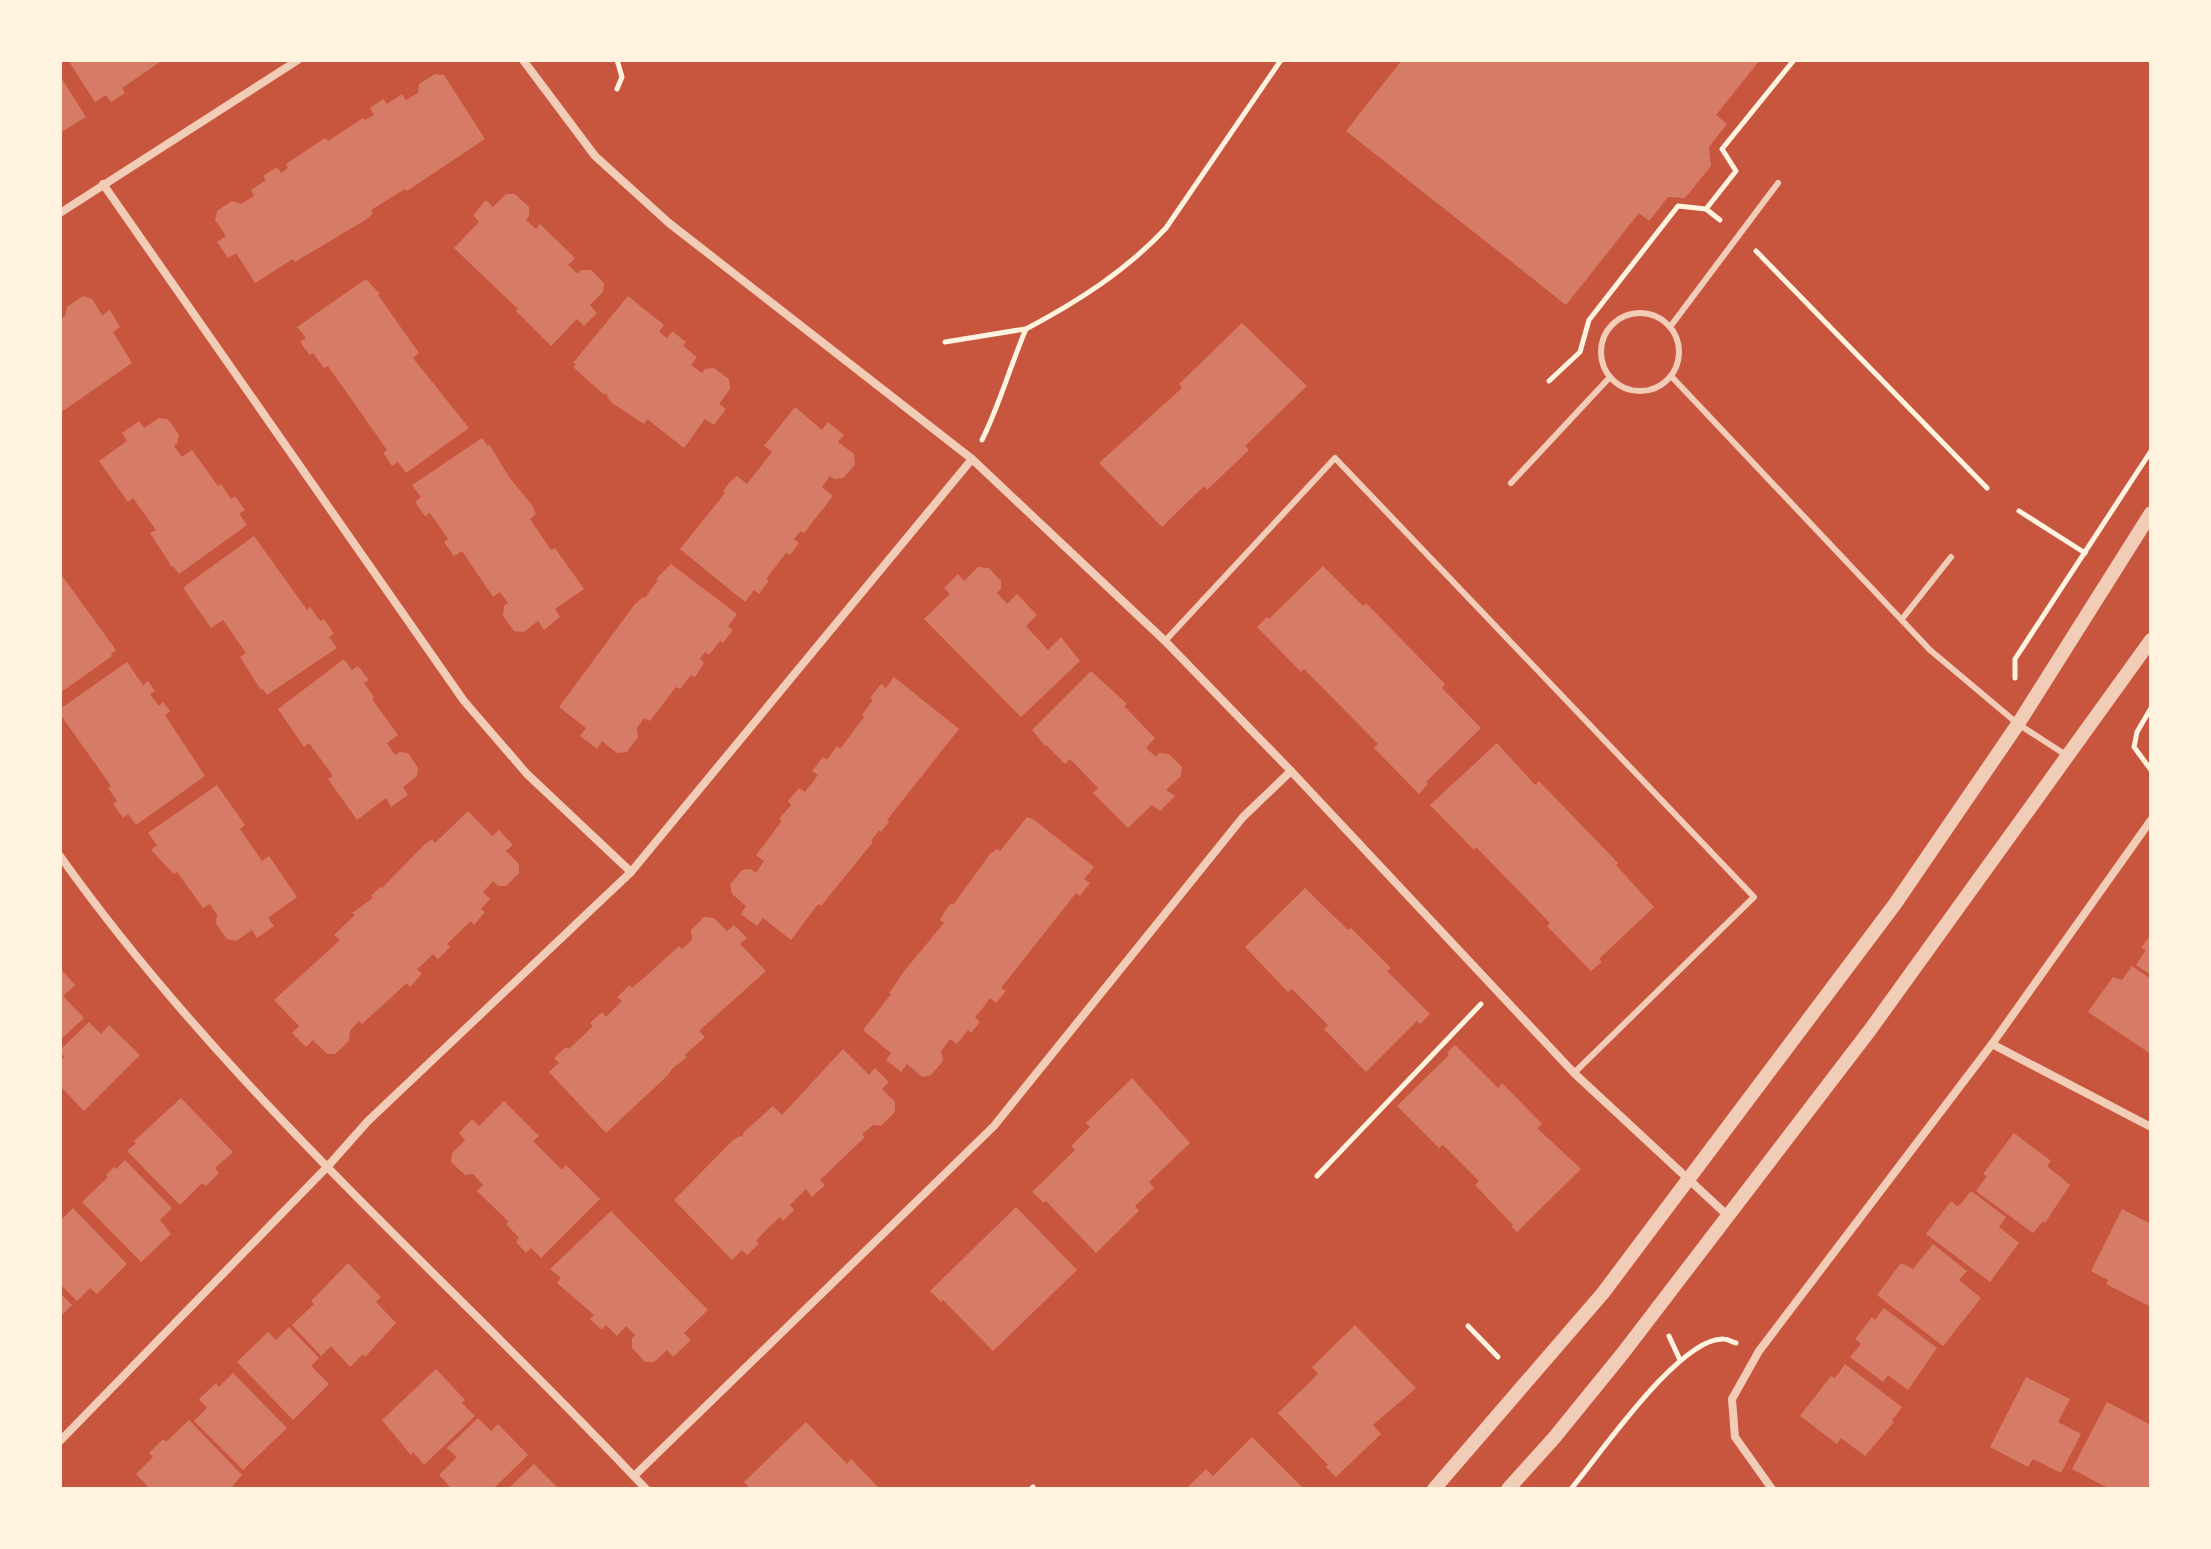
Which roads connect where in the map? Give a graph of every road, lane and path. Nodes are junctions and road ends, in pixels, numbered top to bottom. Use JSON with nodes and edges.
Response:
{"nodes":[{"id":1,"x":298,"y":60,"type":"edge"},
{"id":2,"x":523,"y":60,"type":"edge"},
{"id":3,"x":617,"y":60,"type":"edge"},
{"id":4,"x":1281,"y":60,"type":"edge"},
{"id":5,"x":1794,"y":60,"type":"edge"},
{"id":6,"x":617,"y":89,"type":"dead end"},
{"id":7,"x":1778,"y":183,"type":"dead end"},
{"id":8,"x":103,"y":184,"type":"junction"},
{"id":9,"x":1706,"y":209,"type":"junction"},
{"id":10,"x":60,"y":213,"type":"edge"},
{"id":11,"x":1720,"y":220,"type":"dead end"},
{"id":12,"x":1752,"y":248,"type":"dead end"},
{"id":13,"x":1670,"y":327,"type":"junction"},
{"id":14,"x":1026,"y":329,"type":"junction"},
{"id":15,"x":945,"y":342,"type":"dead end"},
{"id":16,"x":1671,"y":376,"type":"junction"},
{"id":17,"x":1610,"y":377,"type":"junction"},
{"id":18,"x":1549,"y":381,"type":"dead end"},
{"id":19,"x":2151,"y":451,"type":"edge"},
{"id":20,"x":972,"y":459,"type":"junction"},
{"id":21,"x":1511,"y":483,"type":"dead end"},
{"id":22,"x":1987,"y":488,"type":"dead end"},
{"id":23,"x":2019,"y":511,"type":"dead end"},
{"id":24,"x":2151,"y":513,"type":"edge"},
{"id":25,"x":2085,"y":553,"type":"junction"},
{"id":26,"x":1951,"y":557,"type":"dead end"},
{"id":27,"x":1902,"y":619,"type":"junction"},
{"id":28,"x":2151,"y":640,"type":"edge"},
{"id":29,"x":1165,"y":641,"type":"junction"},
{"id":30,"x":2151,"y":708,"type":"edge"},
{"id":31,"x":2018,"y":724,"type":"junction"},
{"id":32,"x":2066,"y":755,"type":"junction"},
{"id":33,"x":2151,"y":770,"type":"edge"},
{"id":34,"x":1291,"y":771,"type":"junction"},
{"id":35,"x":2151,"y":820,"type":"edge"},
{"id":36,"x":60,"y":856,"type":"edge"},
{"id":37,"x":631,"y":872,"type":"junction"},
{"id":38,"x":1496,"y":989,"type":"junction"},
{"id":39,"x":1992,"y":1044,"type":"junction"},
{"id":40,"x":1574,"y":1073,"type":"junction"},
{"id":41,"x":2151,"y":1127,"type":"edge"},
{"id":42,"x":328,"y":1166,"type":"junction"},
{"id":43,"x":1317,"y":1176,"type":"dead end"},
{"id":44,"x":1688,"y":1180,"type":"junction"},
{"id":45,"x":1727,"y":1215,"type":"junction"},
{"id":46,"x":1468,"y":1326,"type":"dead end"},
{"id":47,"x":1759,"y":1351,"type":"junction"},
{"id":48,"x":1498,"y":1357,"type":"dead end"},
{"id":49,"x":60,"y":1441,"type":"edge"},
{"id":50,"x":634,"y":1476,"type":"junction"},
{"id":51,"x":646,"y":1489,"type":"edge"},
{"id":52,"x":1434,"y":1489,"type":"edge"},
{"id":53,"x":1508,"y":1489,"type":"edge"},
{"id":54,"x":1571,"y":1489,"type":"edge"},
{"id":55,"x":1772,"y":1489,"type":"edge"}],
"edges":[{"from":1,"to":8,"type":"street"},
{"from":2,"to":20,"type":"street"},
{"from":3,"to":6,"type":"path"},
{"from":4,"to":14,"type":"path"},
{"from":5,"to":9,"type":"path"},
{"from":7,"to":13,"type":"lane"},
{"from":8,"to":10,"type":"street"},
{"from":8,"to":37,"type":"street"},
{"from":9,"to":11,"type":"path"},
{"from":9,"to":18,"type":"path"},
{"from":12,"to":22,"type":"path"},
{"from":13,"to":16,"type":"lane"},
{"from":13,"to":17,"type":"lane"},
{"from":14,"to":15,"type":"path"},
{"from":14,"to":20,"type":"path"},
{"from":16,"to":17,"type":"lane"},
{"from":16,"to":27,"type":"lane"},
{"from":17,"to":21,"type":"lane"},
{"from":19,"to":25,"type":"path"},
{"from":20,"to":29,"type":"street"},
{"from":20,"to":37,"type":"street"},
{"from":23,"to":25,"type":"path"},
{"from":24,"to":31,"type":"street"},
{"from":25,"to":31,"type":"path"},
{"from":26,"to":27,"type":"lane"},
{"from":27,"to":31,"type":"lane"},
{"from":28,"to":32,"type":"street"},
{"from":29,"to":34,"type":"street"},
{"from":29,"to":40,"type":"lane"},
{"from":30,"to":33,"type":"path"},
{"from":31,"to":32,"type":"lane"},
{"from":31,"to":44,"type":"street"},
{"from":32,"to":45,"type":"street"},
{"from":34,"to":38,"type":"street"},
{"from":34,"to":50,"type":"street"},
{"from":35,"to":39,"type":"street"},
{"from":36,"to":42,"type":"street"},
{"from":37,"to":42,"type":"street"},
{"from":38,"to":40,"type":"street"},
{"from":38,"to":43,"type":"path"},
{"from":39,"to":41,"type":"street"},
{"from":39,"to":47,"type":"street"},
{"from":40,"to":44,"type":"street"},
{"from":42,"to":49,"type":"street"},
{"from":42,"to":50,"type":"street"},
{"from":44,"to":45,"type":"street"},
{"from":44,"to":52,"type":"street"},
{"from":45,"to":53,"type":"street"},
{"from":46,"to":48,"type":"path"},
{"from":47,"to":54,"type":"path"},
{"from":47,"to":55,"type":"street"},
{"from":50,"to":51,"type":"street"}]}
